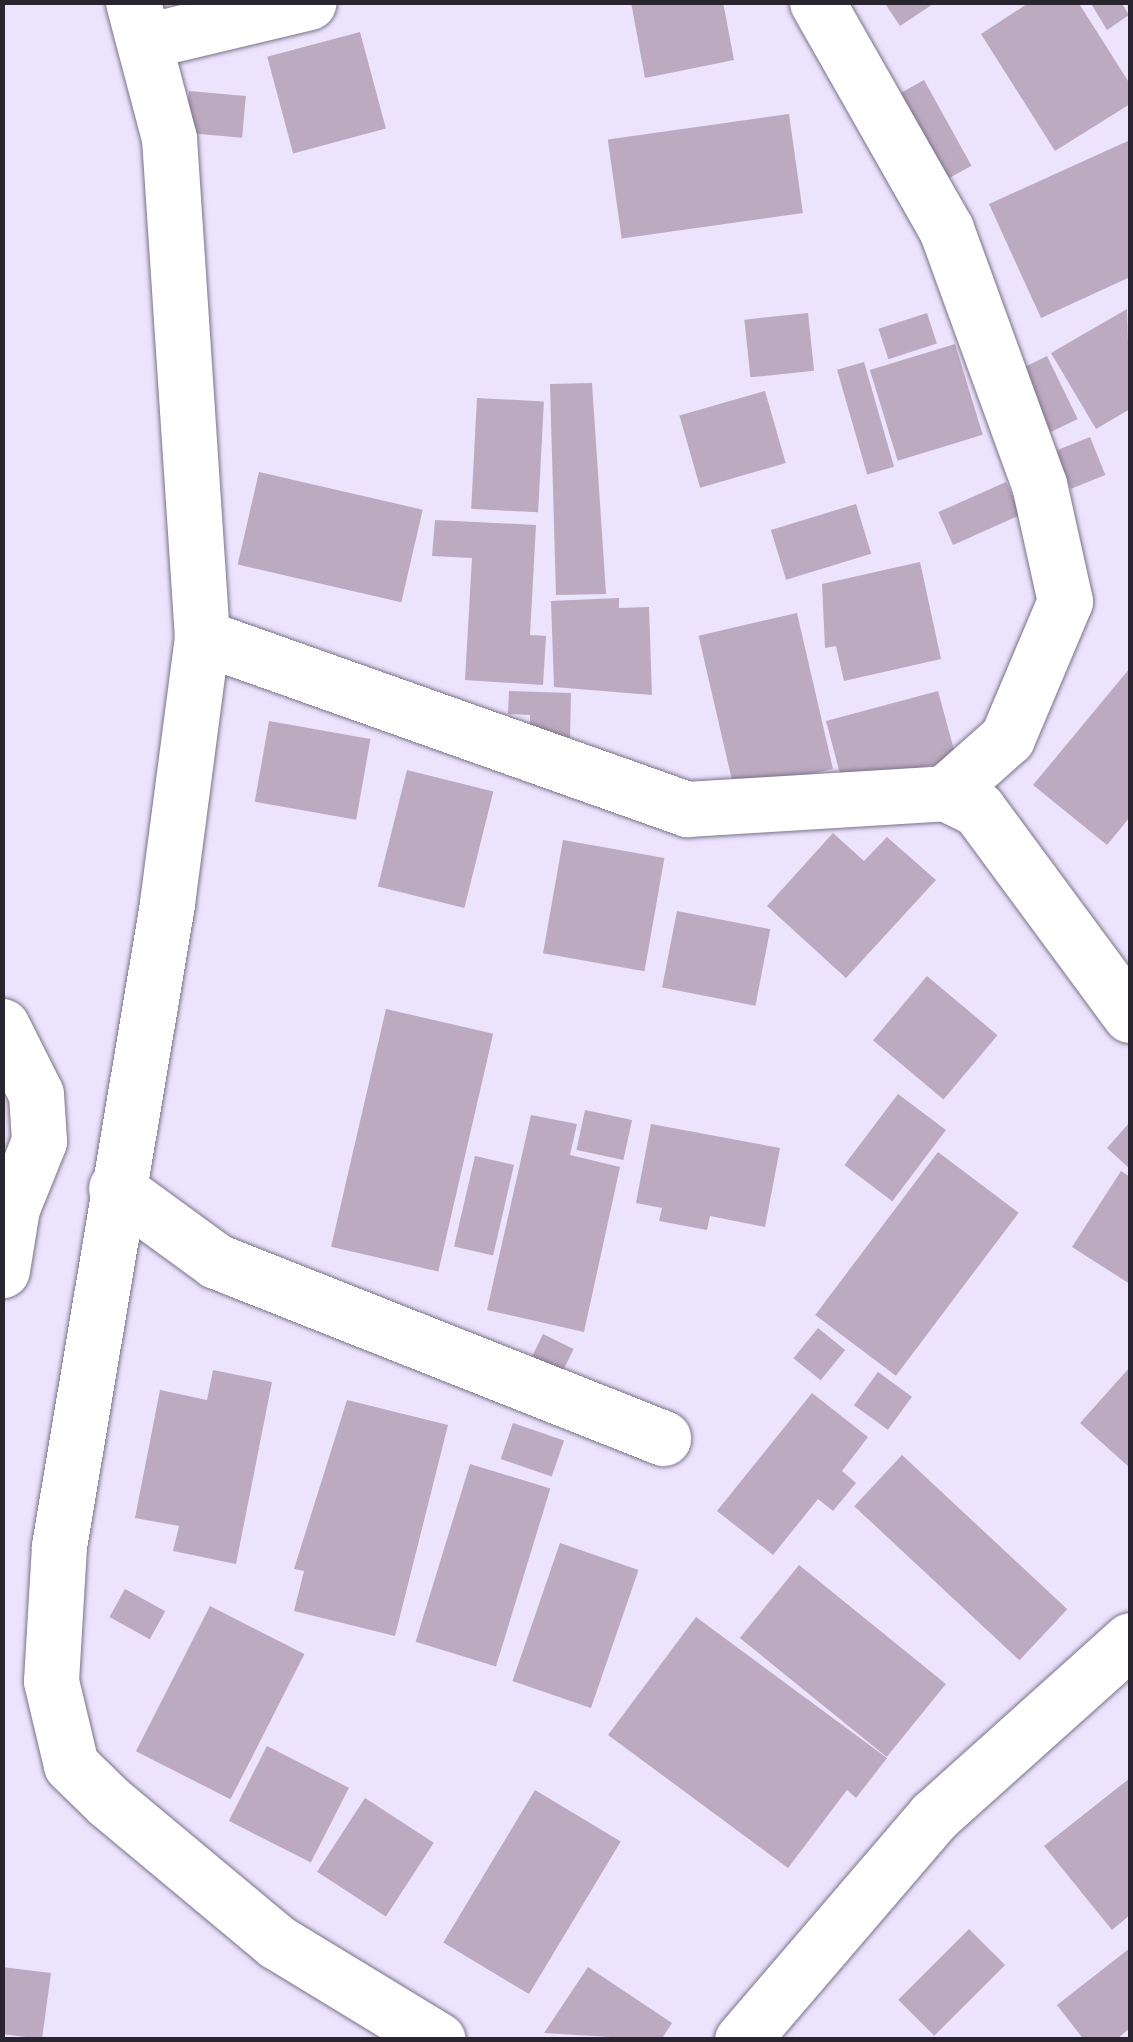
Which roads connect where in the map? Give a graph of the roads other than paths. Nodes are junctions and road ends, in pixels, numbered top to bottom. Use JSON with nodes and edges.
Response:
{"nodes":[{"id":1,"x":308,"y":2,"type":"edge"},
{"id":2,"x":817,"y":2,"type":"edge"},
{"id":3,"x":142,"y":21,"type":"edge"},
{"id":4,"x":202,"y":637,"type":"junction"},
{"id":5,"x":946,"y":792,"type":"junction"},
{"id":6,"x":1130,"y":1014,"type":"edge"},
{"id":7,"x":2,"y":1026,"type":"edge"},
{"id":8,"x":116,"y":1188,"type":"junction"},
{"id":9,"x":7,"y":1212,"type":"edge"},
{"id":10,"x":2,"y":1270,"type":"edge"},
{"id":11,"x":663,"y":1438,"type":"dead end"},
{"id":12,"x":1130,"y":1640,"type":"edge"},
{"id":13,"x":438,"y":2040,"type":"edge"},
{"id":14,"x":742,"y":2040,"type":"edge"}],
"edges":[{"from":1,"to":3,"type":"street"},
{"from":2,"to":5,"type":"street"},
{"from":3,"to":4,"type":"street"},
{"from":4,"to":5,"type":"street"},
{"from":4,"to":8,"type":"street"},
{"from":5,"to":6,"type":"street"},
{"from":7,"to":9,"type":"street"},
{"from":8,"to":11,"type":"street"},
{"from":8,"to":13,"type":"street"},
{"from":9,"to":10,"type":"street"},
{"from":12,"to":14,"type":"street"}]}
